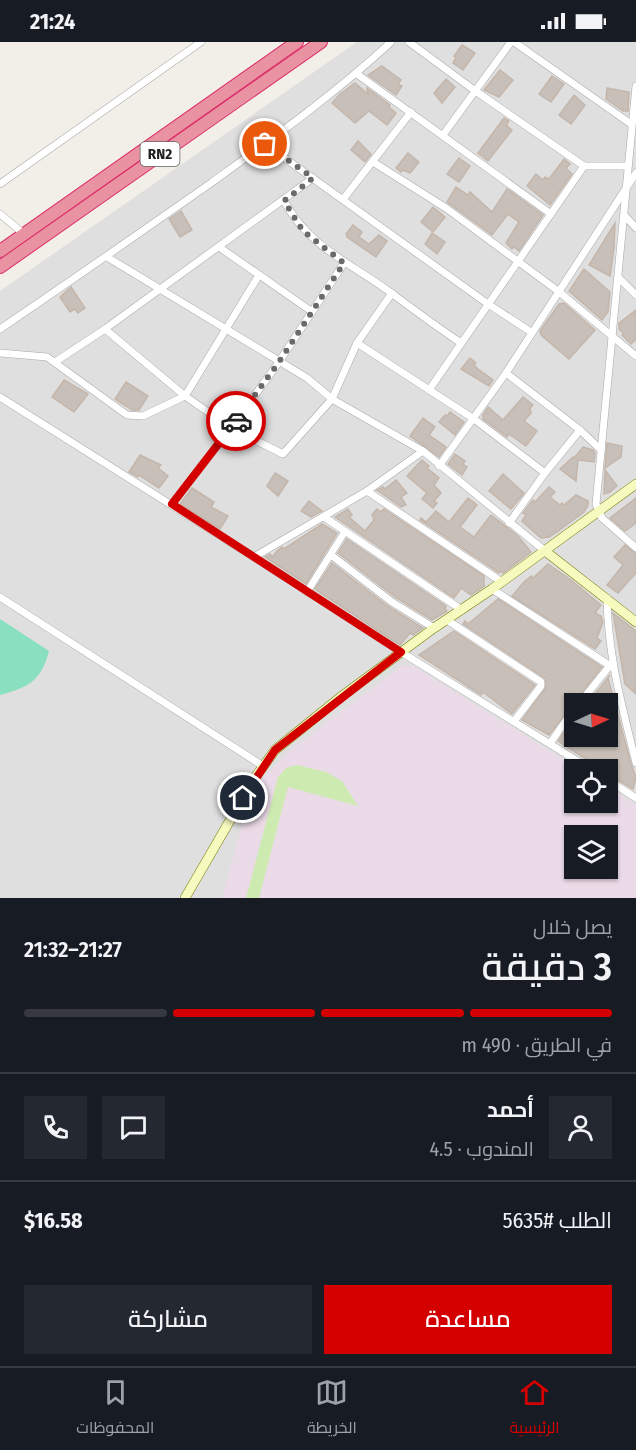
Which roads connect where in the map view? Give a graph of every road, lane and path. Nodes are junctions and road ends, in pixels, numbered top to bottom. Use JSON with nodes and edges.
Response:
{"nodes":[{"id":1,"x":201,"y":42,"type":"edge"},
{"id":2,"x":297,"y":42,"type":"edge"},
{"id":3,"x":321,"y":42,"type":"edge"},
{"id":4,"x":391,"y":42,"type":"edge"},
{"id":5,"x":409,"y":42,"type":"edge"},
{"id":6,"x":513,"y":42,"type":"edge"},
{"id":7,"x":357,"y":74,"type":"junction"},
{"id":8,"x":636,"y":86,"type":"edge"},
{"id":9,"x":474,"y":90,"type":"junction"},
{"id":10,"x":411,"y":111,"type":"junction"},
{"id":11,"x":631,"y":124,"type":"junction"},
{"id":12,"x":443,"y":135,"type":"junction"},
{"id":13,"x":265,"y":144,"type":"junction"},
{"id":14,"x":374,"y":162,"type":"junction"},
{"id":15,"x":584,"y":166,"type":"junction"},
{"id":16,"x":627,"y":166,"type":"junction"},
{"id":17,"x":636,"y":173,"type":"edge"},
{"id":18,"x":313,"y":178,"type":"junction"},
{"id":19,"x":0,"y":184,"type":"edge"},
{"id":20,"x":625,"y":189,"type":"junction"},
{"id":21,"x":344,"y":198,"type":"junction"},
{"id":22,"x":284,"y":201,"type":"junction"},
{"id":23,"x":551,"y":213,"type":"junction"},
{"id":24,"x":0,"y":214,"type":"edge"},
{"id":25,"x":625,"y":216,"type":"junction"},
{"id":26,"x":636,"y":228,"type":"edge"},
{"id":27,"x":24,"y":234,"type":"junction"},
{"id":28,"x":219,"y":247,"type":"junction"},
{"id":29,"x":0,"y":251,"type":"edge"},
{"id":30,"x":106,"y":257,"type":"junction"},
{"id":31,"x":518,"y":261,"type":"junction"},
{"id":32,"x":344,"y":263,"type":"junction"},
{"id":33,"x":0,"y":267,"type":"edge"},
{"id":34,"x":259,"y":275,"type":"junction"},
{"id":35,"x":619,"y":278,"type":"junction"},
{"id":36,"x":159,"y":290,"type":"junction"},
{"id":37,"x":558,"y":291,"type":"junction"},
{"id":38,"x":392,"y":293,"type":"junction"},
{"id":39,"x":636,"y":295,"type":"edge"},
{"id":40,"x":488,"y":304,"type":"junction"},
{"id":41,"x":310,"y":311,"type":"junction"},
{"id":42,"x":0,"y":329,"type":"edge"},
{"id":43,"x":105,"y":329,"type":"junction"},
{"id":44,"x":225,"y":330,"type":"junction"},
{"id":45,"x":531,"y":332,"type":"junction"},
{"id":46,"x":613,"y":339,"type":"junction"},
{"id":47,"x":357,"y":343,"type":"junction"},
{"id":48,"x":461,"y":343,"type":"junction"},
{"id":49,"x":0,"y":353,"type":"edge"},
{"id":50,"x":636,"y":356,"type":"edge"},
{"id":51,"x":55,"y":362,"type":"junction"},
{"id":52,"x":279,"y":362,"type":"junction"},
{"id":53,"x":506,"y":373,"type":"junction"},
{"id":54,"x":429,"y":390,"type":"junction"},
{"id":55,"x":185,"y":396,"type":"junction"},
{"id":56,"x":0,"y":397,"type":"edge"},
{"id":57,"x":332,"y":399,"type":"junction"},
{"id":58,"x":474,"y":419,"type":"junction"},
{"id":59,"x":231,"y":428,"type":"junction"},
{"id":60,"x":580,"y":430,"type":"junction"},
{"id":61,"x":601,"y":450,"type":"junction"},
{"id":62,"x":423,"y":451,"type":"junction"},
{"id":63,"x":439,"y":466,"type":"junction"},
{"id":64,"x":545,"y":472,"type":"junction"},
{"id":65,"x":636,"y":484,"type":"edge"},
{"id":66,"x":367,"y":491,"type":"junction"},
{"id":67,"x":172,"y":504,"type":"junction"},
{"id":68,"x":597,"y":512,"type":"junction"},
{"id":69,"x":324,"y":517,"type":"junction"},
{"id":70,"x":509,"y":523,"type":"junction"},
{"id":71,"x":344,"y":533,"type":"junction"},
{"id":72,"x":636,"y":548,"type":"edge"},
{"id":73,"x":545,"y":551,"type":"junction"},
{"id":74,"x":331,"y":555,"type":"junction"},
{"id":75,"x":254,"y":556,"type":"junction"},
{"id":76,"x":502,"y":582,"type":"junction"},
{"id":77,"x":492,"y":589,"type":"junction"},
{"id":78,"x":308,"y":592,"type":"junction"},
{"id":79,"x":0,"y":597,"type":"edge"},
{"id":80,"x":607,"y":598,"type":"junction"},
{"id":81,"x":462,"y":610,"type":"junction"},
{"id":82,"x":447,"y":620,"type":"junction"},
{"id":83,"x":636,"y":622,"type":"edge"},
{"id":84,"x":434,"y":628,"type":"junction"},
{"id":85,"x":401,"y":652,"type":"junction"},
{"id":86,"x":610,"y":664,"type":"junction"},
{"id":87,"x":588,"y":693,"type":"edge"},
{"id":88,"x":515,"y":720,"type":"junction"},
{"id":89,"x":564,"y":723,"type":"edge"},
{"id":90,"x":551,"y":742,"type":"junction"},
{"id":91,"x":576,"y":759,"type":"edge"},
{"id":92,"x":636,"y":763,"type":"edge"},
{"id":93,"x":263,"y":766,"type":"junction"},
{"id":94,"x":618,"y":786,"type":"edge"},
{"id":95,"x":636,"y":798,"type":"edge"},
{"id":96,"x":185,"y":898,"type":"edge"}],
"edges":[{"from":1,"to":19,"type":"street"},
{"from":2,"to":27,"type":"highway","number":"RN2"},
{"from":3,"to":33,"type":"highway","number":"RN2"},
{"from":4,"to":7,"type":"street"},
{"from":5,"to":9,"type":"street"},
{"from":6,"to":9,"type":"street"},
{"from":6,"to":11,"type":"street"},
{"from":7,"to":10,"type":"street"},
{"from":7,"to":13,"type":"street"},
{"from":8,"to":11,"type":"street"},
{"from":9,"to":12,"type":"street"},
{"from":9,"to":15,"type":"street"},
{"from":10,"to":12,"type":"street"},
{"from":10,"to":14,"type":"street"},
{"from":11,"to":16,"type":"street"},
{"from":12,"to":23,"type":"street"},
{"from":13,"to":18,"type":"street"},
{"from":13,"to":30,"type":"street"},
{"from":14,"to":21,"type":"street"},
{"from":14,"to":31,"type":"street"},
{"from":15,"to":16,"type":"street"},
{"from":15,"to":23,"type":"street"},
{"from":16,"to":20,"type":"street"},
{"from":17,"to":20,"type":"street"},
{"from":18,"to":21,"type":"street"},
{"from":18,"to":22,"type":"street"},
{"from":20,"to":25,"type":"street"},
{"from":20,"to":37,"type":"street"},
{"from":21,"to":40,"type":"street"},
{"from":22,"to":28,"type":"street"},
{"from":22,"to":32,"type":"street"},
{"from":23,"to":31,"type":"street"},
{"from":24,"to":27,"type":"street"},
{"from":25,"to":26,"type":"street"},
{"from":25,"to":35,"type":"street"},
{"from":27,"to":29,"type":"highway","number":"RN2"},
{"from":28,"to":34,"type":"street"},
{"from":28,"to":36,"type":"street"},
{"from":30,"to":36,"type":"street"},
{"from":30,"to":42,"type":"street"},
{"from":31,"to":37,"type":"street"},
{"from":31,"to":40,"type":"street"},
{"from":32,"to":38,"type":"street"},
{"from":32,"to":41,"type":"street"},
{"from":34,"to":41,"type":"street"},
{"from":34,"to":44,"type":"street"},
{"from":35,"to":39,"type":"street"},
{"from":35,"to":46,"type":"street"},
{"from":36,"to":43,"type":"street"},
{"from":36,"to":44,"type":"street"},
{"from":37,"to":45,"type":"street"},
{"from":37,"to":46,"type":"street"},
{"from":38,"to":47,"type":"street"},
{"from":38,"to":48,"type":"street"},
{"from":40,"to":45,"type":"street"},
{"from":40,"to":48,"type":"street"},
{"from":41,"to":52,"type":"street"},
{"from":43,"to":51,"type":"street"},
{"from":43,"to":55,"type":"street"},
{"from":44,"to":52,"type":"street"},
{"from":44,"to":55,"type":"street"},
{"from":45,"to":53,"type":"street"},
{"from":46,"to":50,"type":"street"},
{"from":46,"to":61,"type":"street"},
{"from":47,"to":54,"type":"street"},
{"from":47,"to":57,"type":"street"},
{"from":48,"to":54,"type":"street"},
{"from":49,"to":51,"type":"street"},
{"from":51,"to":55,"type":"street"},
{"from":52,"to":57,"type":"street"},
{"from":52,"to":59,"type":"street"},
{"from":53,"to":58,"type":"street"},
{"from":53,"to":60,"type":"street"},
{"from":54,"to":58,"type":"street"},
{"from":55,"to":59,"type":"street"},
{"from":56,"to":67,"type":"street"},
{"from":57,"to":59,"type":"street"},
{"from":57,"to":62,"type":"street"},
{"from":58,"to":63,"type":"street"},
{"from":58,"to":64,"type":"street"},
{"from":59,"to":67,"type":"street"},
{"from":60,"to":61,"type":"street"},
{"from":60,"to":64,"type":"street"},
{"from":61,"to":68,"type":"street"},
{"from":62,"to":63,"type":"street"},
{"from":62,"to":66,"type":"street"},
{"from":63,"to":70,"type":"street"},
{"from":64,"to":70,"type":"street"},
{"from":65,"to":68,"type":"street"},
{"from":66,"to":69,"type":"street"},
{"from":66,"to":76,"type":"street"},
{"from":67,"to":75,"type":"street"},
{"from":68,"to":72,"type":"street"},
{"from":68,"to":73,"type":"street"},
{"from":69,"to":71,"type":"street"},
{"from":69,"to":75,"type":"street"},
{"from":70,"to":73,"type":"street"},
{"from":71,"to":74,"type":"street"},
{"from":71,"to":81,"type":"street"},
{"from":73,"to":76,"type":"street"},
{"from":73,"to":80,"type":"street"},
{"from":74,"to":78,"type":"street"},
{"from":74,"to":84,"type":"street"},
{"from":75,"to":78,"type":"street"},
{"from":76,"to":77,"type":"street"},
{"from":77,"to":81,"type":"street"},
{"from":77,"to":86,"type":"street"},
{"from":78,"to":85,"type":"street"},
{"from":79,"to":93,"type":"street"},
{"from":80,"to":83,"type":"street"},
{"from":80,"to":86,"type":"street"},
{"from":81,"to":82,"type":"street"},
{"from":82,"to":84,"type":"street"},
{"from":82,"to":88,"type":"street"},
{"from":84,"to":85,"type":"street"},
{"from":85,"to":88,"type":"street"},
{"from":85,"to":93,"type":"street"},
{"from":86,"to":87,"type":"street"},
{"from":86,"to":92,"type":"street"},
{"from":88,"to":90,"type":"street"},
{"from":89,"to":90,"type":"street"},
{"from":90,"to":91,"type":"street"},
{"from":93,"to":96,"type":"street"},
{"from":94,"to":95,"type":"street"}]}
